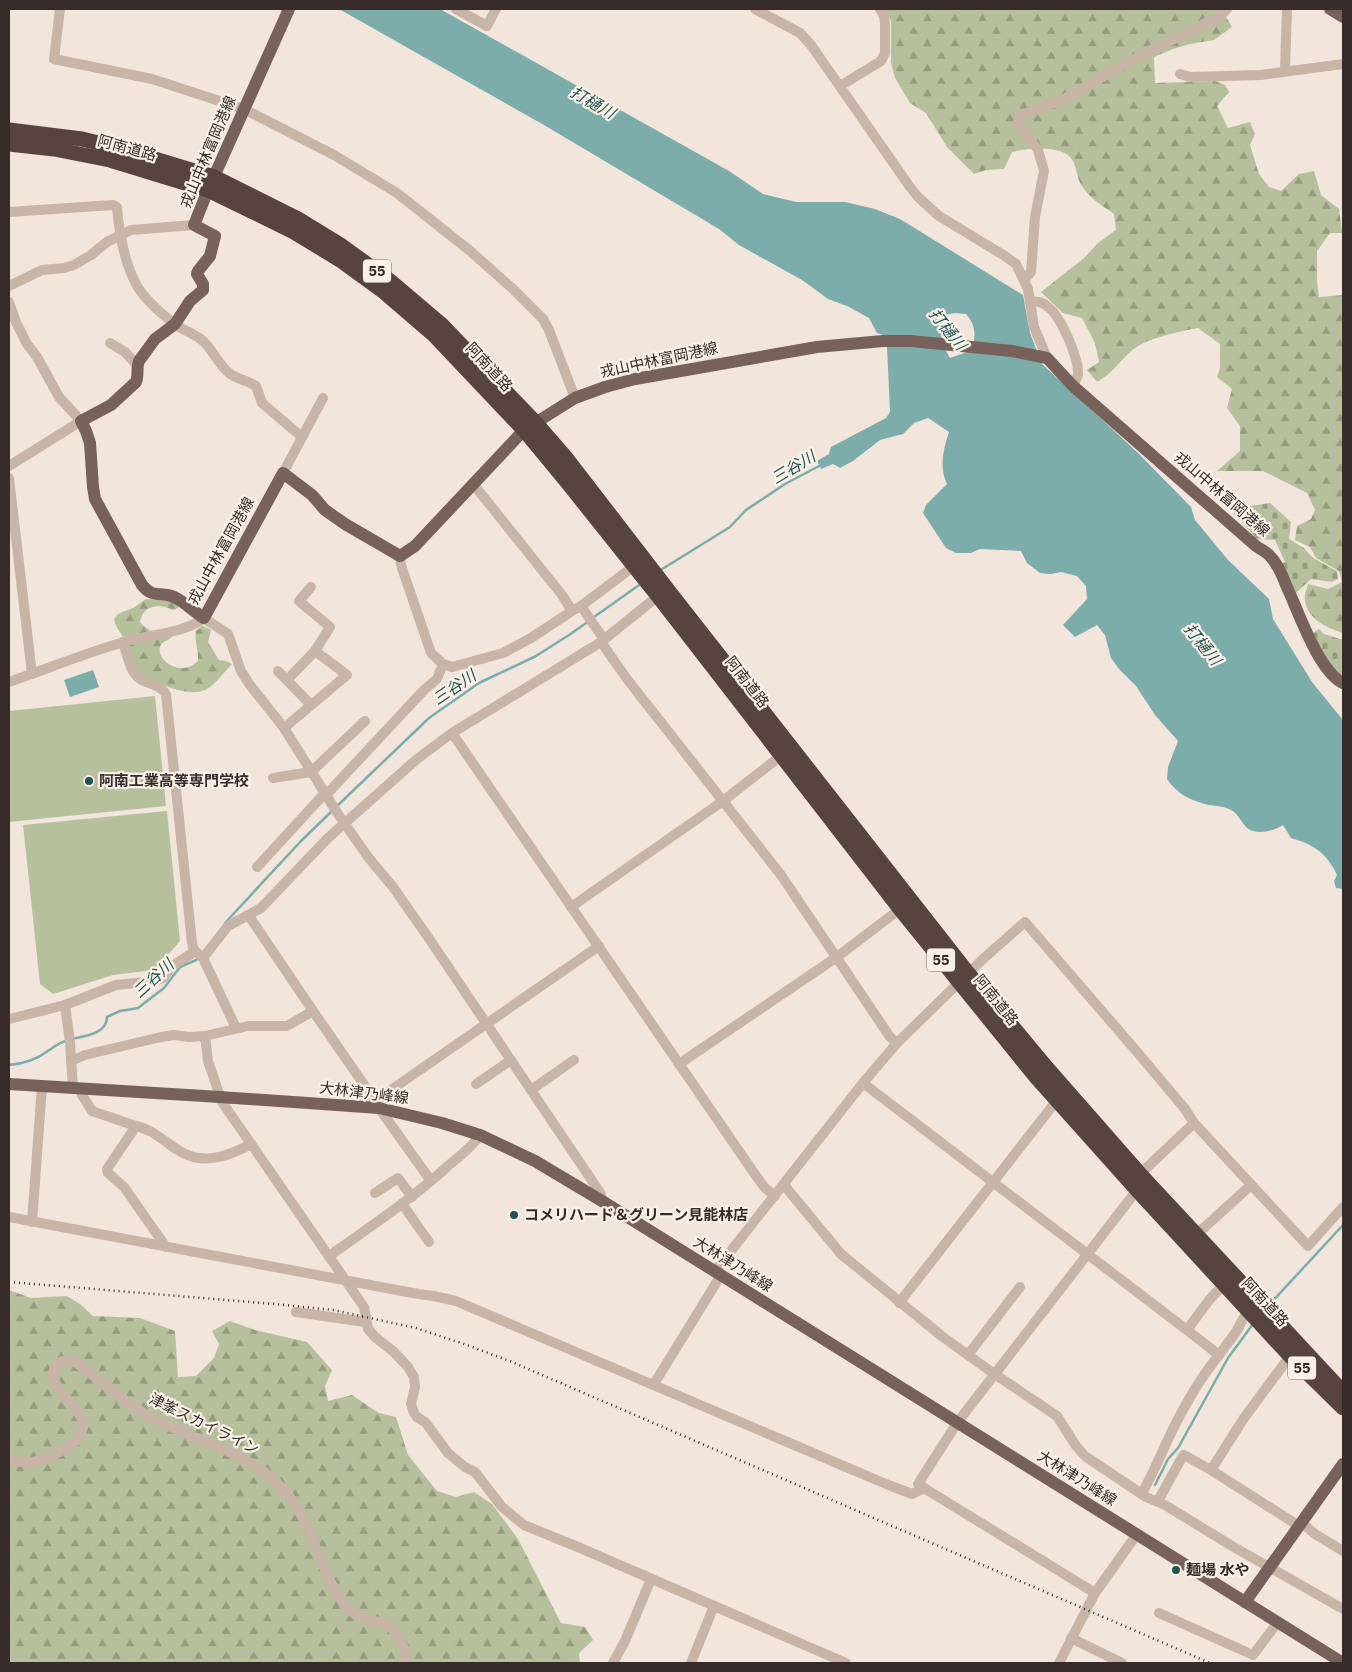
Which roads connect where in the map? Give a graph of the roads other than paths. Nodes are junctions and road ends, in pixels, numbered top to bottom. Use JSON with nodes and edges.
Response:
{"nodes":[{"id":1,"x":60,"y":9,"type":"edge"},
{"id":2,"x":289,"y":9,"type":"edge"},
{"id":3,"x":456,"y":9,"type":"edge"},
{"id":4,"x":496,"y":9,"type":"edge"},
{"id":5,"x":755,"y":9,"type":"edge"},
{"id":6,"x":880,"y":9,"type":"edge"},
{"id":7,"x":1227,"y":9,"type":"edge"},
{"id":8,"x":1287,"y":9,"type":"edge"},
{"id":9,"x":1330,"y":9,"type":"edge"},
{"id":10,"x":1343,"y":17,"type":"edge"},
{"id":11,"x":1343,"y":64,"type":"edge"},
{"id":12,"x":1285,"y":70,"type":"junction"},
{"id":13,"x":1180,"y":74,"type":"dead end"},
{"id":14,"x":840,"y":86,"type":"junction"},
{"id":15,"x":244,"y":109,"type":"junction"},
{"id":16,"x":9,"y":130,"type":"edge"},
{"id":17,"x":9,"y":144,"type":"edge"},
{"id":18,"x":211,"y":183,"type":"junction"},
{"id":19,"x":9,"y":212,"type":"edge"},
{"id":20,"x":194,"y":225,"type":"junction"},
{"id":21,"x":120,"y":235,"type":"junction"},
{"id":22,"x":1025,"y":279,"type":"junction"},
{"id":23,"x":9,"y":286,"type":"edge"},
{"id":24,"x":9,"y":302,"type":"edge"},
{"id":25,"x":1030,"y":302,"type":"junction"},
{"id":26,"x":175,"y":324,"type":"junction"},
{"id":27,"x":110,"y":343,"type":"dead end"},
{"id":28,"x":1044,"y":358,"type":"junction"},
{"id":29,"x":137,"y":365,"type":"junction"},
{"id":30,"x":1073,"y":386,"type":"junction"},
{"id":31,"x":324,"y":398,"type":"dead end"},
{"id":32,"x":575,"y":398,"type":"junction"},
{"id":33,"x":80,"y":421,"type":"junction"},
{"id":34,"x":530,"y":426,"type":"junction"},
{"id":35,"x":302,"y":437,"type":"junction"},
{"id":36,"x":9,"y":466,"type":"edge"},
{"id":37,"x":283,"y":473,"type":"junction"},
{"id":38,"x":9,"y":478,"type":"edge"},
{"id":39,"x":474,"y":485,"type":"junction"},
{"id":40,"x":400,"y":556,"type":"junction"},
{"id":41,"x":639,"y":566,"type":"junction"},
{"id":42,"x":311,"y":587,"type":"dead end"},
{"id":43,"x":658,"y":590,"type":"junction"},
{"id":44,"x":579,"y":610,"type":"junction"},
{"id":45,"x":204,"y":618,"type":"junction"},
{"id":46,"x":601,"y":637,"type":"junction"},
{"id":47,"x":123,"y":642,"type":"junction"},
{"id":48,"x":315,"y":651,"type":"junction"},
{"id":49,"x":443,"y":664,"type":"junction"},
{"id":50,"x":278,"y":671,"type":"dead end"},
{"id":51,"x":32,"y":674,"type":"junction"},
{"id":52,"x":286,"y":680,"type":"junction"},
{"id":53,"x":9,"y":682,"type":"edge"},
{"id":54,"x":1343,"y":683,"type":"edge"},
{"id":55,"x":311,"y":705,"type":"junction"},
{"id":56,"x":365,"y":721,"type":"dead end"},
{"id":57,"x":284,"y":728,"type":"junction"},
{"id":58,"x":452,"y":733,"type":"junction"},
{"id":59,"x":782,"y":755,"type":"junction"},
{"id":60,"x":311,"y":772,"type":"junction"},
{"id":61,"x":273,"y":778,"type":"dead end"},
{"id":62,"x":327,"y":797,"type":"junction"},
{"id":63,"x":723,"y":801,"type":"junction"},
{"id":64,"x":345,"y":824,"type":"junction"},
{"id":65,"x":256,"y":867,"type":"dead end"},
{"id":66,"x":572,"y":906,"type":"junction"},
{"id":67,"x":900,"y":909,"type":"junction"},
{"id":68,"x":249,"y":916,"type":"junction"},
{"id":69,"x":599,"y":946,"type":"junction"},
{"id":70,"x":199,"y":955,"type":"junction"},
{"id":71,"x":837,"y":957,"type":"junction"},
{"id":72,"x":963,"y":978,"type":"junction"},
{"id":73,"x":65,"y":1006,"type":"junction"},
{"id":74,"x":313,"y":1011,"type":"junction"},
{"id":75,"x":9,"y":1019,"type":"edge"},
{"id":76,"x":486,"y":1024,"type":"junction"},
{"id":77,"x":236,"y":1028,"type":"junction"},
{"id":78,"x":205,"y":1036,"type":"junction"},
{"id":79,"x":897,"y":1043,"type":"junction"},
{"id":80,"x":511,"y":1060,"type":"junction"},
{"id":81,"x":574,"y":1060,"type":"dead end"},
{"id":82,"x":72,"y":1061,"type":"junction"},
{"id":83,"x":680,"y":1064,"type":"junction"},
{"id":84,"x":863,"y":1083,"type":"junction"},
{"id":85,"x":9,"y":1084,"type":"edge"},
{"id":86,"x":476,"y":1084,"type":"dead end"},
{"id":87,"x":42,"y":1086,"type":"junction"},
{"id":88,"x":76,"y":1088,"type":"junction"},
{"id":89,"x":531,"y":1090,"type":"junction"},
{"id":90,"x":220,"y":1097,"type":"junction"},
{"id":91,"x":1057,"y":1100,"type":"junction"},
{"id":92,"x":377,"y":1106,"type":"junction"},
{"id":93,"x":1194,"y":1123,"type":"junction"},
{"id":94,"x":136,"y":1126,"type":"junction"},
{"id":95,"x":480,"y":1136,"type":"junction"},
{"id":96,"x":251,"y":1144,"type":"junction"},
{"id":97,"x":1140,"y":1174,"type":"junction"},
{"id":98,"x":431,"y":1181,"type":"junction"},
{"id":99,"x":993,"y":1182,"type":"junction"},
{"id":100,"x":784,"y":1185,"type":"junction"},
{"id":101,"x":1251,"y":1185,"type":"junction"},
{"id":102,"x":1137,"y":1190,"type":"junction"},
{"id":103,"x":375,"y":1192,"type":"dead end"},
{"id":104,"x":775,"y":1196,"type":"junction"},
{"id":105,"x":412,"y":1197,"type":"junction"},
{"id":106,"x":602,"y":1201,"type":"junction"},
{"id":107,"x":402,"y":1205,"type":"junction"},
{"id":108,"x":1343,"y":1207,"type":"edge"},
{"id":109,"x":9,"y":1218,"type":"edge"},
{"id":110,"x":32,"y":1222,"type":"junction"},
{"id":111,"x":1196,"y":1235,"type":"junction"},
{"id":112,"x":429,"y":1242,"type":"dead end"},
{"id":113,"x":166,"y":1247,"type":"junction"},
{"id":114,"x":1086,"y":1254,"type":"junction"},
{"id":115,"x":329,"y":1256,"type":"junction"},
{"id":116,"x":718,"y":1273,"type":"junction"},
{"id":117,"x":346,"y":1280,"type":"junction"},
{"id":118,"x":1224,"y":1284,"type":"junction"},
{"id":119,"x":1020,"y":1287,"type":"dead end"},
{"id":120,"x":899,"y":1303,"type":"junction"},
{"id":121,"x":1252,"y":1308,"type":"junction"},
{"id":122,"x":296,"y":1312,"type":"dead end"},
{"id":123,"x":1267,"y":1320,"type":"junction"},
{"id":124,"x":365,"y":1322,"type":"junction"},
{"id":125,"x":1187,"y":1330,"type":"junction"},
{"id":126,"x":968,"y":1355,"type":"junction"},
{"id":127,"x":1219,"y":1355,"type":"junction"},
{"id":128,"x":1290,"y":1356,"type":"junction"},
{"id":129,"x":993,"y":1373,"type":"junction"},
{"id":130,"x":654,"y":1384,"type":"junction"},
{"id":131,"x":1343,"y":1392,"type":"edge"},
{"id":132,"x":1343,"y":1408,"type":"edge"},
{"id":133,"x":957,"y":1422,"type":"junction"},
{"id":134,"x":9,"y":1461,"type":"edge"},
{"id":135,"x":1343,"y":1464,"type":"edge"},
{"id":136,"x":1211,"y":1470,"type":"junction"},
{"id":137,"x":924,"y":1488,"type":"junction"},
{"id":138,"x":1142,"y":1493,"type":"junction"},
{"id":139,"x":1158,"y":1501,"type":"junction"},
{"id":140,"x":1301,"y":1524,"type":"junction"},
{"id":141,"x":1137,"y":1534,"type":"junction"},
{"id":142,"x":1343,"y":1551,"type":"edge"},
{"id":143,"x":1269,"y":1567,"type":"junction"},
{"id":144,"x":651,"y":1579,"type":"junction"},
{"id":145,"x":1095,"y":1593,"type":"junction"},
{"id":146,"x":1245,"y":1602,"type":"junction"},
{"id":147,"x":714,"y":1606,"type":"junction"},
{"id":148,"x":1343,"y":1609,"type":"edge"},
{"id":149,"x":1159,"y":1613,"type":"dead end"},
{"id":150,"x":1278,"y":1622,"type":"junction"},
{"id":151,"x":1071,"y":1638,"type":"junction"},
{"id":152,"x":407,"y":1663,"type":"edge"},
{"id":153,"x":613,"y":1663,"type":"edge"},
{"id":154,"x":691,"y":1663,"type":"edge"},
{"id":155,"x":846,"y":1663,"type":"edge"},
{"id":156,"x":1059,"y":1663,"type":"edge"},
{"id":157,"x":1122,"y":1663,"type":"edge"},
{"id":158,"x":1343,"y":1663,"type":"edge"}],
"edges":[{"from":1,"to":15,"type":"street"},
{"from":2,"to":15,"type":"main road","name":"戎山中林富岡港線"},
{"from":3,"to":4,"type":"street"},
{"from":5,"to":14,"type":"street"},
{"from":6,"to":14,"type":"street"},
{"from":7,"to":22,"type":"street"},
{"from":8,"to":12,"type":"street"},
{"from":9,"to":10,"type":"main road"},
{"from":11,"to":12,"type":"street"},
{"from":12,"to":13,"type":"street"},
{"from":14,"to":22,"type":"street"},
{"from":15,"to":18,"type":"main road","name":"戎山中林富岡港線"},
{"from":15,"to":32,"type":"street"},
{"from":16,"to":18,"type":"highway","name":"阿南道路","number":"55"},
{"from":17,"to":18,"type":"highway","name":"阿南道路","number":"55"},
{"from":18,"to":20,"type":"main road","name":"戎山中林富岡港線"},
{"from":18,"to":34,"type":"highway","name":"阿南道路","number":"55"},
{"from":19,"to":21,"type":"street"},
{"from":20,"to":21,"type":"street"},
{"from":20,"to":26,"type":"main road","name":"戎山中林富岡港線"},
{"from":21,"to":23,"type":"street"},
{"from":21,"to":26,"type":"street"},
{"from":22,"to":25,"type":"street"},
{"from":24,"to":33,"type":"street"},
{"from":25,"to":28,"type":"street"},
{"from":25,"to":30,"type":"street"},
{"from":26,"to":29,"type":"main road","name":"戎山中林富岡港線"},
{"from":26,"to":35,"type":"street"},
{"from":27,"to":29,"type":"street"},
{"from":28,"to":30,"type":"main road","name":"戎山中林富岡港線"},
{"from":28,"to":32,"type":"main road","name":"戎山中林富岡港線"},
{"from":29,"to":33,"type":"main road","name":"戎山中林富岡港線"},
{"from":30,"to":54,"type":"main road","name":"戎山中林富岡港線"},
{"from":31,"to":35,"type":"street"},
{"from":32,"to":34,"type":"main road","name":"戎山中林富岡港線"},
{"from":33,"to":36,"type":"street"},
{"from":33,"to":45,"type":"main road","name":"戎山中林富岡港線"},
{"from":34,"to":39,"type":"main road","name":"戎山中林富岡港線"},
{"from":34,"to":41,"type":"highway","name":"阿南道路","number":"55"},
{"from":35,"to":37,"type":"street"},
{"from":37,"to":40,"type":"main road"},
{"from":37,"to":45,"type":"main road","name":"戎山中林富岡港線"},
{"from":38,"to":51,"type":"street"},
{"from":39,"to":40,"type":"main road","name":"戎山中林富岡港線"},
{"from":39,"to":44,"type":"street"},
{"from":40,"to":49,"type":"street"},
{"from":41,"to":43,"type":"highway","name":"阿南道路","number":"55"},
{"from":41,"to":44,"type":"street"},
{"from":42,"to":48,"type":"street"},
{"from":43,"to":46,"type":"street"},
{"from":43,"to":59,"type":"highway","name":"阿南道路","number":"55"},
{"from":43,"to":72,"type":"highway","name":"阿南道路","number":"55"},
{"from":44,"to":46,"type":"street"},
{"from":44,"to":49,"type":"street"},
{"from":45,"to":47,"type":"street"},
{"from":45,"to":57,"type":"street"},
{"from":46,"to":58,"type":"street"},
{"from":46,"to":63,"type":"street"},
{"from":47,"to":51,"type":"street"},
{"from":47,"to":70,"type":"street"},
{"from":48,"to":52,"type":"street"},
{"from":48,"to":55,"type":"street"},
{"from":49,"to":62,"type":"street"},
{"from":50,"to":52,"type":"street"},
{"from":51,"to":53,"type":"street"},
{"from":52,"to":55,"type":"street"},
{"from":55,"to":57,"type":"street"},
{"from":56,"to":60,"type":"street"},
{"from":57,"to":60,"type":"street"},
{"from":58,"to":64,"type":"street"},
{"from":58,"to":66,"type":"street"},
{"from":59,"to":63,"type":"street"},
{"from":59,"to":67,"type":"highway","name":"阿南道路","number":"55"},
{"from":60,"to":61,"type":"street"},
{"from":60,"to":62,"type":"street"},
{"from":62,"to":64,"type":"street"},
{"from":62,"to":65,"type":"street"},
{"from":63,"to":66,"type":"street"},
{"from":63,"to":71,"type":"street"},
{"from":64,"to":68,"type":"street"},
{"from":64,"to":76,"type":"street"},
{"from":66,"to":69,"type":"street"},
{"from":67,"to":71,"type":"street"},
{"from":67,"to":72,"type":"highway","name":"阿南道路","number":"55"},
{"from":68,"to":70,"type":"street"},
{"from":68,"to":74,"type":"street"},
{"from":69,"to":76,"type":"street"},
{"from":69,"to":83,"type":"street"},
{"from":70,"to":73,"type":"street"},
{"from":70,"to":77,"type":"street"},
{"from":71,"to":79,"type":"street"},
{"from":71,"to":83,"type":"street"},
{"from":72,"to":79,"type":"street"},
{"from":72,"to":91,"type":"highway","name":"阿南道路","number":"55"},
{"from":72,"to":93,"type":"street"},
{"from":72,"to":97,"type":"highway","name":"阿南道路","number":"55"},
{"from":73,"to":75,"type":"street"},
{"from":73,"to":82,"type":"street"},
{"from":74,"to":77,"type":"street"},
{"from":74,"to":92,"type":"street"},
{"from":76,"to":80,"type":"street"},
{"from":76,"to":92,"type":"street"},
{"from":77,"to":78,"type":"street"},
{"from":78,"to":82,"type":"street"},
{"from":78,"to":90,"type":"street"},
{"from":79,"to":84,"type":"street"},
{"from":80,"to":86,"type":"street"},
{"from":80,"to":89,"type":"street"},
{"from":81,"to":89,"type":"street"},
{"from":82,"to":88,"type":"street"},
{"from":83,"to":104,"type":"street"},
{"from":84,"to":99,"type":"street"},
{"from":84,"to":100,"type":"street"},
{"from":85,"to":87,"type":"main road","name":"大林津乃峰線"},
{"from":87,"to":88,"type":"main road","name":"大林津乃峰線"},
{"from":87,"to":110,"type":"street"},
{"from":88,"to":90,"type":"main road","name":"大林津乃峰線"},
{"from":88,"to":94,"type":"street"},
{"from":89,"to":106,"type":"street"},
{"from":90,"to":92,"type":"main road","name":"大林津乃峰線"},
{"from":90,"to":96,"type":"street"},
{"from":91,"to":99,"type":"street"},
{"from":91,"to":102,"type":"highway","name":"阿南道路","number":"55"},
{"from":92,"to":95,"type":"main road","name":"大林津乃峰線"},
{"from":92,"to":98,"type":"street"},
{"from":93,"to":97,"type":"street"},
{"from":93,"to":101,"type":"street"},
{"from":94,"to":96,"type":"street"},
{"from":94,"to":113,"type":"street"},
{"from":95,"to":98,"type":"street"},
{"from":95,"to":106,"type":"main road","name":"大林津乃峰線"},
{"from":96,"to":115,"type":"street"},
{"from":97,"to":102,"type":"street"},
{"from":97,"to":111,"type":"highway","name":"阿南道路","number":"55"},
{"from":98,"to":105,"type":"street"},
{"from":99,"to":114,"type":"street"},
{"from":99,"to":120,"type":"street"},
{"from":100,"to":104,"type":"street"},
{"from":100,"to":120,"type":"street"},
{"from":101,"to":108,"type":"street"},
{"from":101,"to":111,"type":"street"},
{"from":102,"to":114,"type":"street"},
{"from":102,"to":118,"type":"highway","name":"阿南道路","number":"55"},
{"from":103,"to":105,"type":"street"},
{"from":104,"to":116,"type":"street"},
{"from":105,"to":107,"type":"street"},
{"from":106,"to":116,"type":"main road","name":"大林津乃峰線"},
{"from":107,"to":112,"type":"street"},
{"from":107,"to":115,"type":"street"},
{"from":109,"to":110,"type":"street"},
{"from":110,"to":113,"type":"street"},
{"from":111,"to":121,"type":"highway","name":"阿南道路","number":"55"},
{"from":113,"to":117,"type":"street"},
{"from":114,"to":125,"type":"street"},
{"from":114,"to":129,"type":"street"},
{"from":115,"to":117,"type":"street"},
{"from":116,"to":130,"type":"street"},
{"from":116,"to":133,"type":"main road","name":"大林津乃峰線"},
{"from":117,"to":124,"type":"street"},
{"from":117,"to":130,"type":"street"},
{"from":118,"to":121,"type":"highway","name":"阿南道路","number":"55"},
{"from":118,"to":125,"type":"street"},
{"from":119,"to":126,"type":"street"},
{"from":120,"to":126,"type":"street"},
{"from":121,"to":123,"type":"highway","name":"阿南道路","number":"55"},
{"from":121,"to":127,"type":"street"},
{"from":122,"to":124,"type":"street"},
{"from":123,"to":128,"type":"highway","name":"阿南道路","number":"55"},
{"from":123,"to":131,"type":"highway","name":"阿南道路","number":"55"},
{"from":124,"to":144,"type":"street"},
{"from":125,"to":127,"type":"street"},
{"from":126,"to":129,"type":"street"},
{"from":127,"to":138,"type":"street"},
{"from":128,"to":132,"type":"highway","name":"阿南道路","number":"55"},
{"from":128,"to":136,"type":"street"},
{"from":129,"to":133,"type":"street"},
{"from":129,"to":138,"type":"street"},
{"from":130,"to":137,"type":"street"},
{"from":133,"to":137,"type":"street"},
{"from":133,"to":141,"type":"main road","name":"大林津乃峰線"},
{"from":134,"to":152,"type":"street","name":"津峯スカイライン"},
{"from":135,"to":140,"type":"main road"},
{"from":136,"to":139,"type":"street"},
{"from":136,"to":140,"type":"street"},
{"from":137,"to":145,"type":"street"},
{"from":138,"to":139,"type":"street"},
{"from":139,"to":143,"type":"street"},
{"from":140,"to":142,"type":"street"},
{"from":140,"to":143,"type":"main road"},
{"from":141,"to":145,"type":"street"},
{"from":141,"to":146,"type":"main road","name":"大林津乃峰線"},
{"from":143,"to":146,"type":"main road"},
{"from":143,"to":148,"type":"street"},
{"from":144,"to":147,"type":"street"},
{"from":144,"to":153,"type":"street"},
{"from":145,"to":151,"type":"street"},
{"from":146,"to":150,"type":"main road","name":"大林津乃峰線"},
{"from":147,"to":154,"type":"street"},
{"from":147,"to":155,"type":"street"},
{"from":149,"to":150,"type":"street"},
{"from":150,"to":158,"type":"main road","name":"大林津乃峰線"},
{"from":151,"to":156,"type":"street"},
{"from":151,"to":157,"type":"street"}]}
